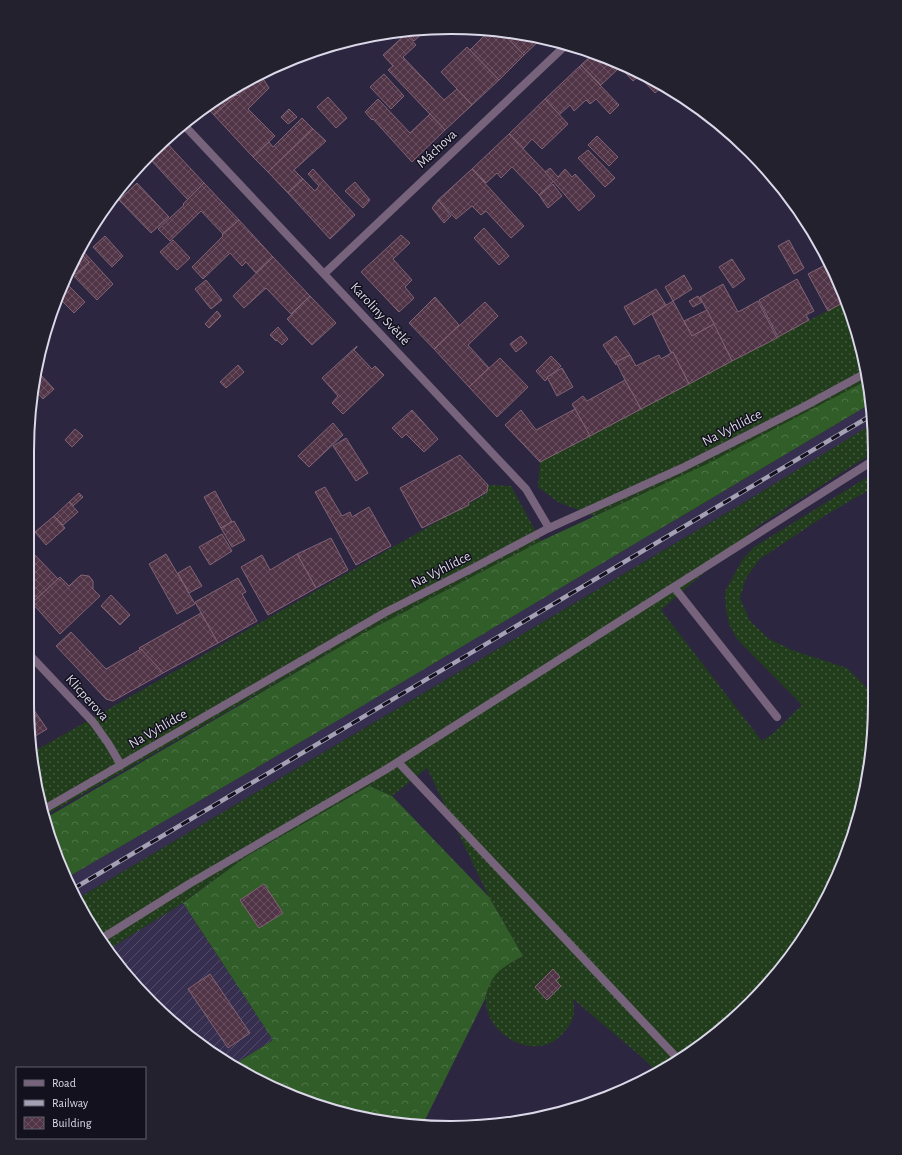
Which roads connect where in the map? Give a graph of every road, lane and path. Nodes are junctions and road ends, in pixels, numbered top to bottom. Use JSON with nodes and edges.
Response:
{"nodes":[{"id":1,"x":562,"y":49,"type":"edge"},
{"id":2,"x":187,"y":128,"type":"edge"},
{"id":3,"x":325,"y":274,"type":"junction"},
{"id":4,"x":861,"y":376,"type":"edge"},
{"id":5,"x":868,"y":464,"type":"edge"},
{"id":6,"x":549,"y":528,"type":"junction"},
{"id":7,"x":674,"y":587,"type":"junction"},
{"id":8,"x":34,"y":659,"type":"edge"},
{"id":9,"x":777,"y":717,"type":"dead end"},
{"id":10,"x":398,"y":762,"type":"junction"},
{"id":11,"x":121,"y":765,"type":"junction"},
{"id":12,"x":47,"y":808,"type":"edge"},
{"id":13,"x":105,"y":937,"type":"edge"},
{"id":14,"x":675,"y":1056,"type":"edge"}],
"edges":[{"from":1,"to":3,"type":"street","name":"Máchova"},
{"from":2,"to":3,"type":"street","name":"Karoliny Světlé"},
{"from":3,"to":6,"type":"street","name":"Karoliny Světlé"},
{"from":4,"to":6,"type":"street","name":"Na Vyhlídce"},
{"from":5,"to":7,"type":"street"},
{"from":6,"to":11,"type":"street","name":"Na Vyhlídce"},
{"from":7,"to":9,"type":"street"},
{"from":7,"to":10,"type":"street"},
{"from":8,"to":11,"type":"street","name":"Klicperova"},
{"from":10,"to":13,"type":"street"},
{"from":10,"to":14,"type":"street"},
{"from":11,"to":12,"type":"street","name":"Na Vyhlídce"}]}
